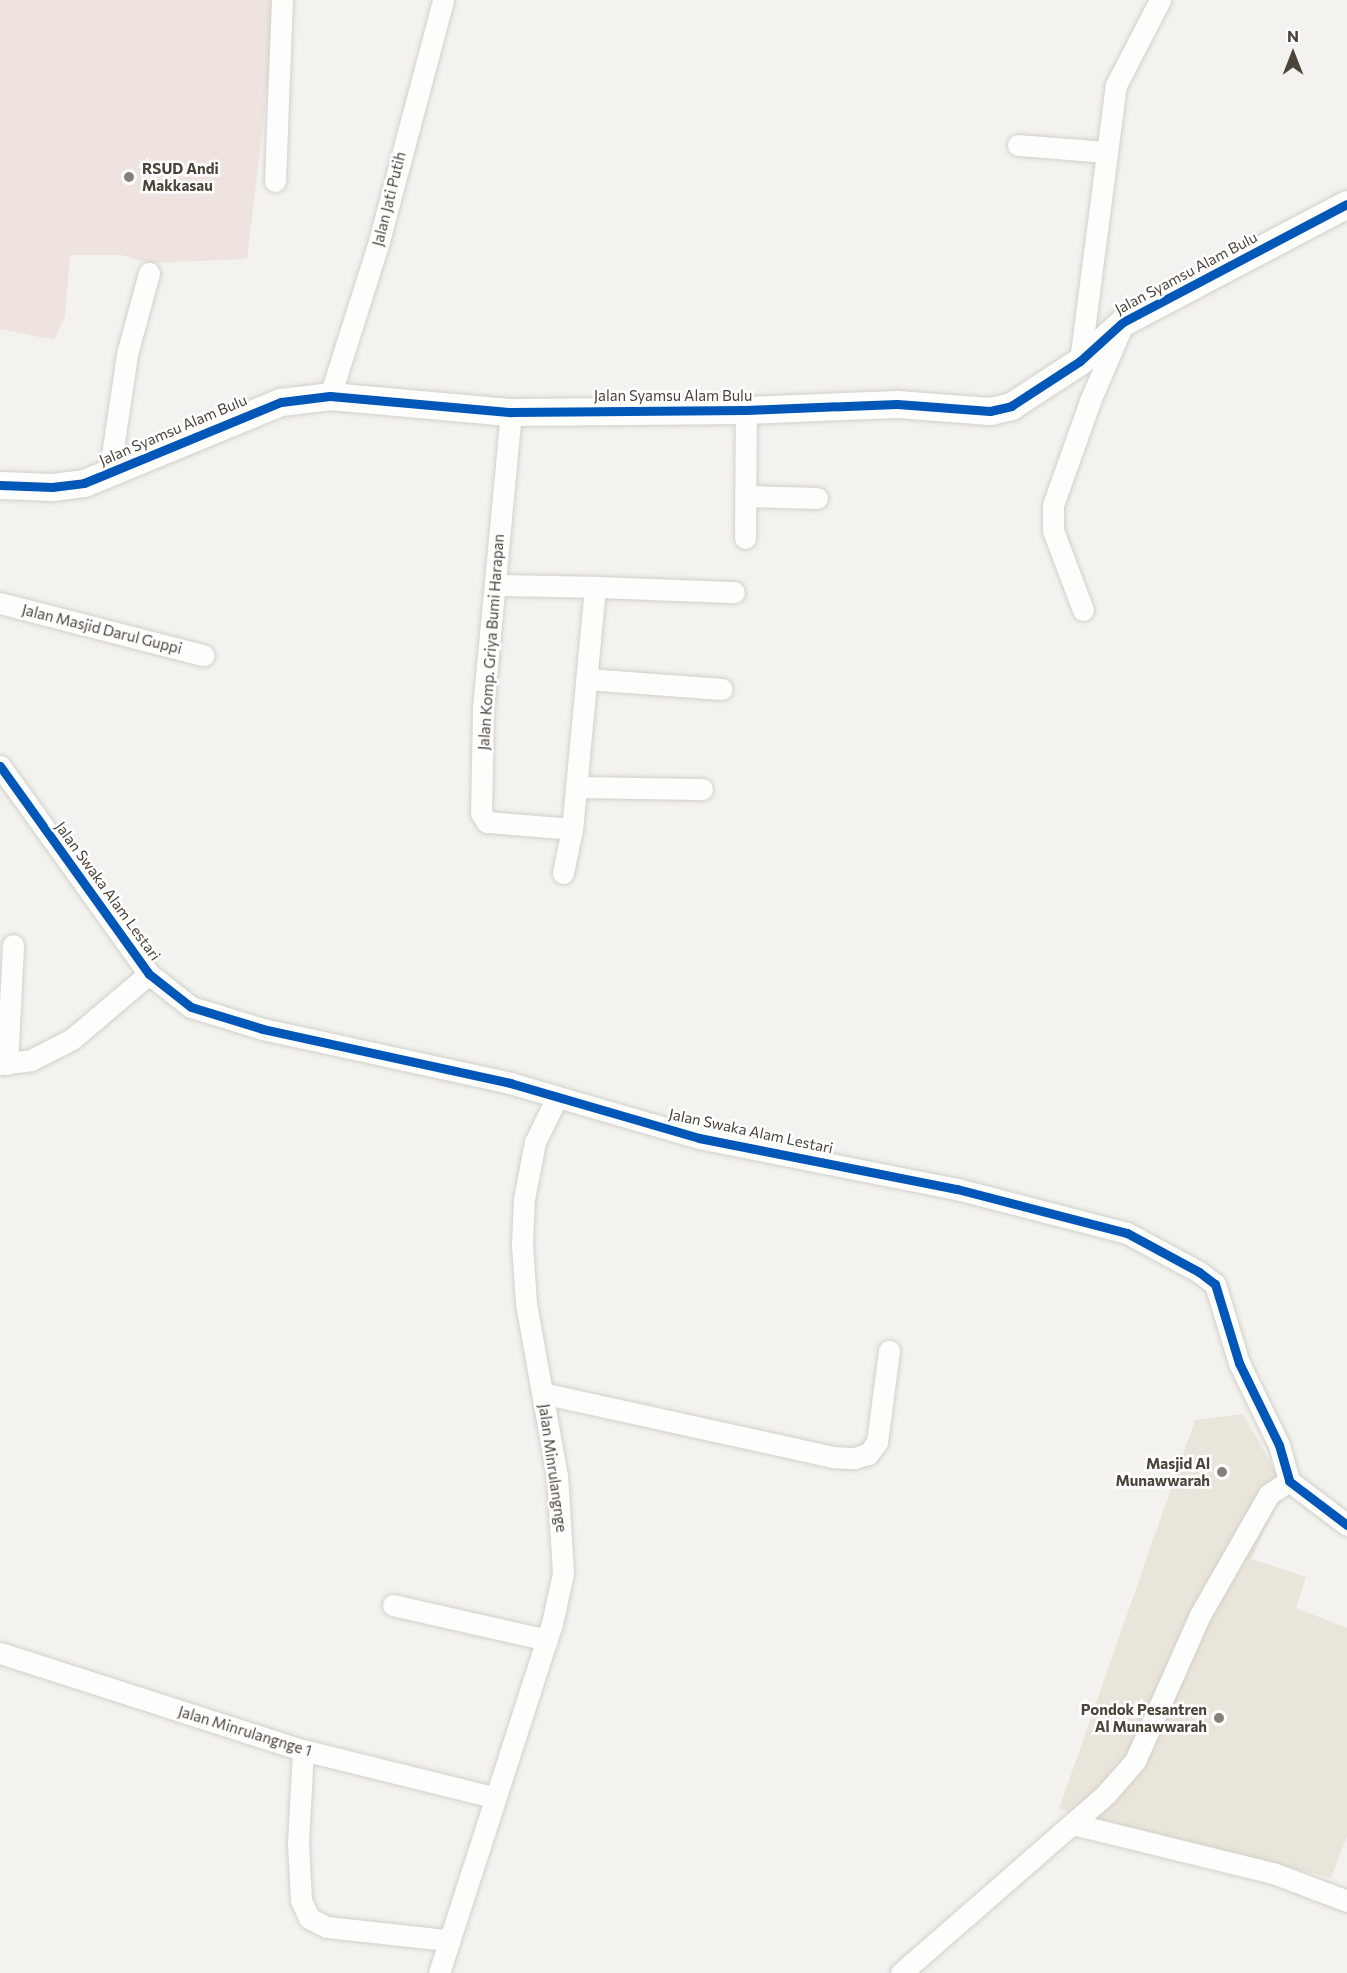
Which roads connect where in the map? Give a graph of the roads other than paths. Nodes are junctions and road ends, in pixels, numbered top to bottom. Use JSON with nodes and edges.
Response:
{"nodes":[{"id":1,"x":282,"y":0,"type":"edge"},
{"id":2,"x":442,"y":0,"type":"edge"},
{"id":3,"x":1160,"y":0,"type":"edge"},
{"id":4,"x":1018,"y":145,"type":"dead end"},
{"id":5,"x":1105,"y":152,"type":"junction"},
{"id":6,"x":275,"y":181,"type":"dead end"},
{"id":7,"x":1347,"y":204,"type":"edge"},
{"id":8,"x":148,"y":273,"type":"dead end"},
{"id":9,"x":1123,"y":322,"type":"junction"},
{"id":10,"x":1080,"y":361,"type":"junction"},
{"id":11,"x":330,"y":396,"type":"junction"},
{"id":12,"x":746,"y":410,"type":"junction"},
{"id":13,"x":511,"y":412,"type":"junction"},
{"id":14,"x":109,"y":475,"type":"junction"},
{"id":15,"x":0,"y":485,"type":"edge"},
{"id":16,"x":745,"y":496,"type":"junction"},
{"id":17,"x":817,"y":498,"type":"dead end"},
{"id":18,"x":745,"y":538,"type":"dead end"},
{"id":19,"x":495,"y":585,"type":"junction"},
{"id":20,"x":595,"y":587,"type":"junction"},
{"id":21,"x":734,"y":592,"type":"dead end"},
{"id":22,"x":0,"y":603,"type":"edge"},
{"id":23,"x":1083,"y":610,"type":"dead end"},
{"id":24,"x":203,"y":655,"type":"dead end"},
{"id":25,"x":587,"y":679,"type":"junction"},
{"id":26,"x":722,"y":689,"type":"dead end"},
{"id":27,"x":0,"y":766,"type":"edge"},
{"id":28,"x":576,"y":787,"type":"junction"},
{"id":29,"x":702,"y":789,"type":"dead end"},
{"id":30,"x":572,"y":828,"type":"junction"},
{"id":31,"x":563,"y":873,"type":"dead end"},
{"id":32,"x":13,"y":945,"type":"dead end"},
{"id":33,"x":149,"y":974,"type":"junction"},
{"id":34,"x":4,"y":1064,"type":"edge"},
{"id":35,"x":557,"y":1097,"type":"junction"},
{"id":36,"x":889,"y":1350,"type":"dead end"},
{"id":37,"x":542,"y":1393,"type":"junction"},
{"id":38,"x":1289,"y":1481,"type":"junction"},
{"id":39,"x":1347,"y":1525,"type":"edge"},
{"id":40,"x":393,"y":1605,"type":"dead end"},
{"id":41,"x":547,"y":1640,"type":"junction"},
{"id":42,"x":0,"y":1653,"type":"edge"},
{"id":43,"x":303,"y":1750,"type":"junction"},
{"id":44,"x":493,"y":1797,"type":"junction"},
{"id":45,"x":1072,"y":1824,"type":"junction"},
{"id":46,"x":1347,"y":1901,"type":"edge"},
{"id":47,"x":447,"y":1940,"type":"junction"},
{"id":48,"x":439,"y":1973,"type":"edge"},
{"id":49,"x":901,"y":1973,"type":"edge"}],
"edges":[{"from":1,"to":6,"type":"street"},
{"from":2,"to":11,"type":"street","name":"Jalan Jati Putih"},
{"from":3,"to":5,"type":"street"},
{"from":4,"to":5,"type":"street"},
{"from":5,"to":10,"type":"street"},
{"from":7,"to":9,"type":"street","name":"Jalan Syamsu Alam Bulu"},
{"from":8,"to":14,"type":"street"},
{"from":9,"to":10,"type":"street","name":"Jalan Syamsu Alam Bulu"},
{"from":9,"to":23,"type":"street"},
{"from":10,"to":12,"type":"street","name":"Jalan Syamsu Alam Bulu"},
{"from":11,"to":13,"type":"street","name":"Jalan Syamsu Alam Bulu"},
{"from":11,"to":14,"type":"street","name":"Jalan Syamsu Alam Bulu"},
{"from":12,"to":13,"type":"street","name":"Jalan Syamsu Alam Bulu"},
{"from":12,"to":16,"type":"street"},
{"from":13,"to":19,"type":"street","name":"Jalan Komp. Griya Bumi Harapan"},
{"from":14,"to":15,"type":"street","name":"Jalan Syamsu Alam Bulu"},
{"from":16,"to":17,"type":"street"},
{"from":16,"to":18,"type":"street"},
{"from":19,"to":20,"type":"street"},
{"from":19,"to":30,"type":"street","name":"Jalan Komp. Griya Bumi Harapan"},
{"from":20,"to":21,"type":"street"},
{"from":20,"to":25,"type":"street"},
{"from":22,"to":24,"type":"street","name":"Jalan Masjid Darul Guppi"},
{"from":25,"to":26,"type":"street"},
{"from":25,"to":28,"type":"street"},
{"from":27,"to":33,"type":"street","name":"Jalan Swaka Alam Lestari"},
{"from":28,"to":29,"type":"street"},
{"from":28,"to":30,"type":"street"},
{"from":30,"to":31,"type":"street"},
{"from":32,"to":34,"type":"street"},
{"from":33,"to":34,"type":"street"},
{"from":33,"to":35,"type":"street","name":"Jalan Swaka Alam Lestari"},
{"from":35,"to":37,"type":"street","name":"Jalan Minrulangnge"},
{"from":35,"to":38,"type":"street","name":"Jalan Swaka Alam Lestari"},
{"from":36,"to":37,"type":"street"},
{"from":37,"to":41,"type":"street","name":"Jalan Minrulangnge"},
{"from":38,"to":39,"type":"street"},
{"from":38,"to":45,"type":"street"},
{"from":40,"to":41,"type":"street"},
{"from":41,"to":44,"type":"street","name":"Jalan Minrulangnge"},
{"from":42,"to":43,"type":"street","name":"Jalan Minrulangnge 1"},
{"from":43,"to":44,"type":"street","name":"Jalan Minrulangnge 1"},
{"from":43,"to":47,"type":"street"},
{"from":44,"to":47,"type":"street","name":"Jalan Minrulangnge"},
{"from":45,"to":46,"type":"street"},
{"from":45,"to":49,"type":"street"},
{"from":47,"to":48,"type":"street","name":"Jalan Minrulangnge"}]}
